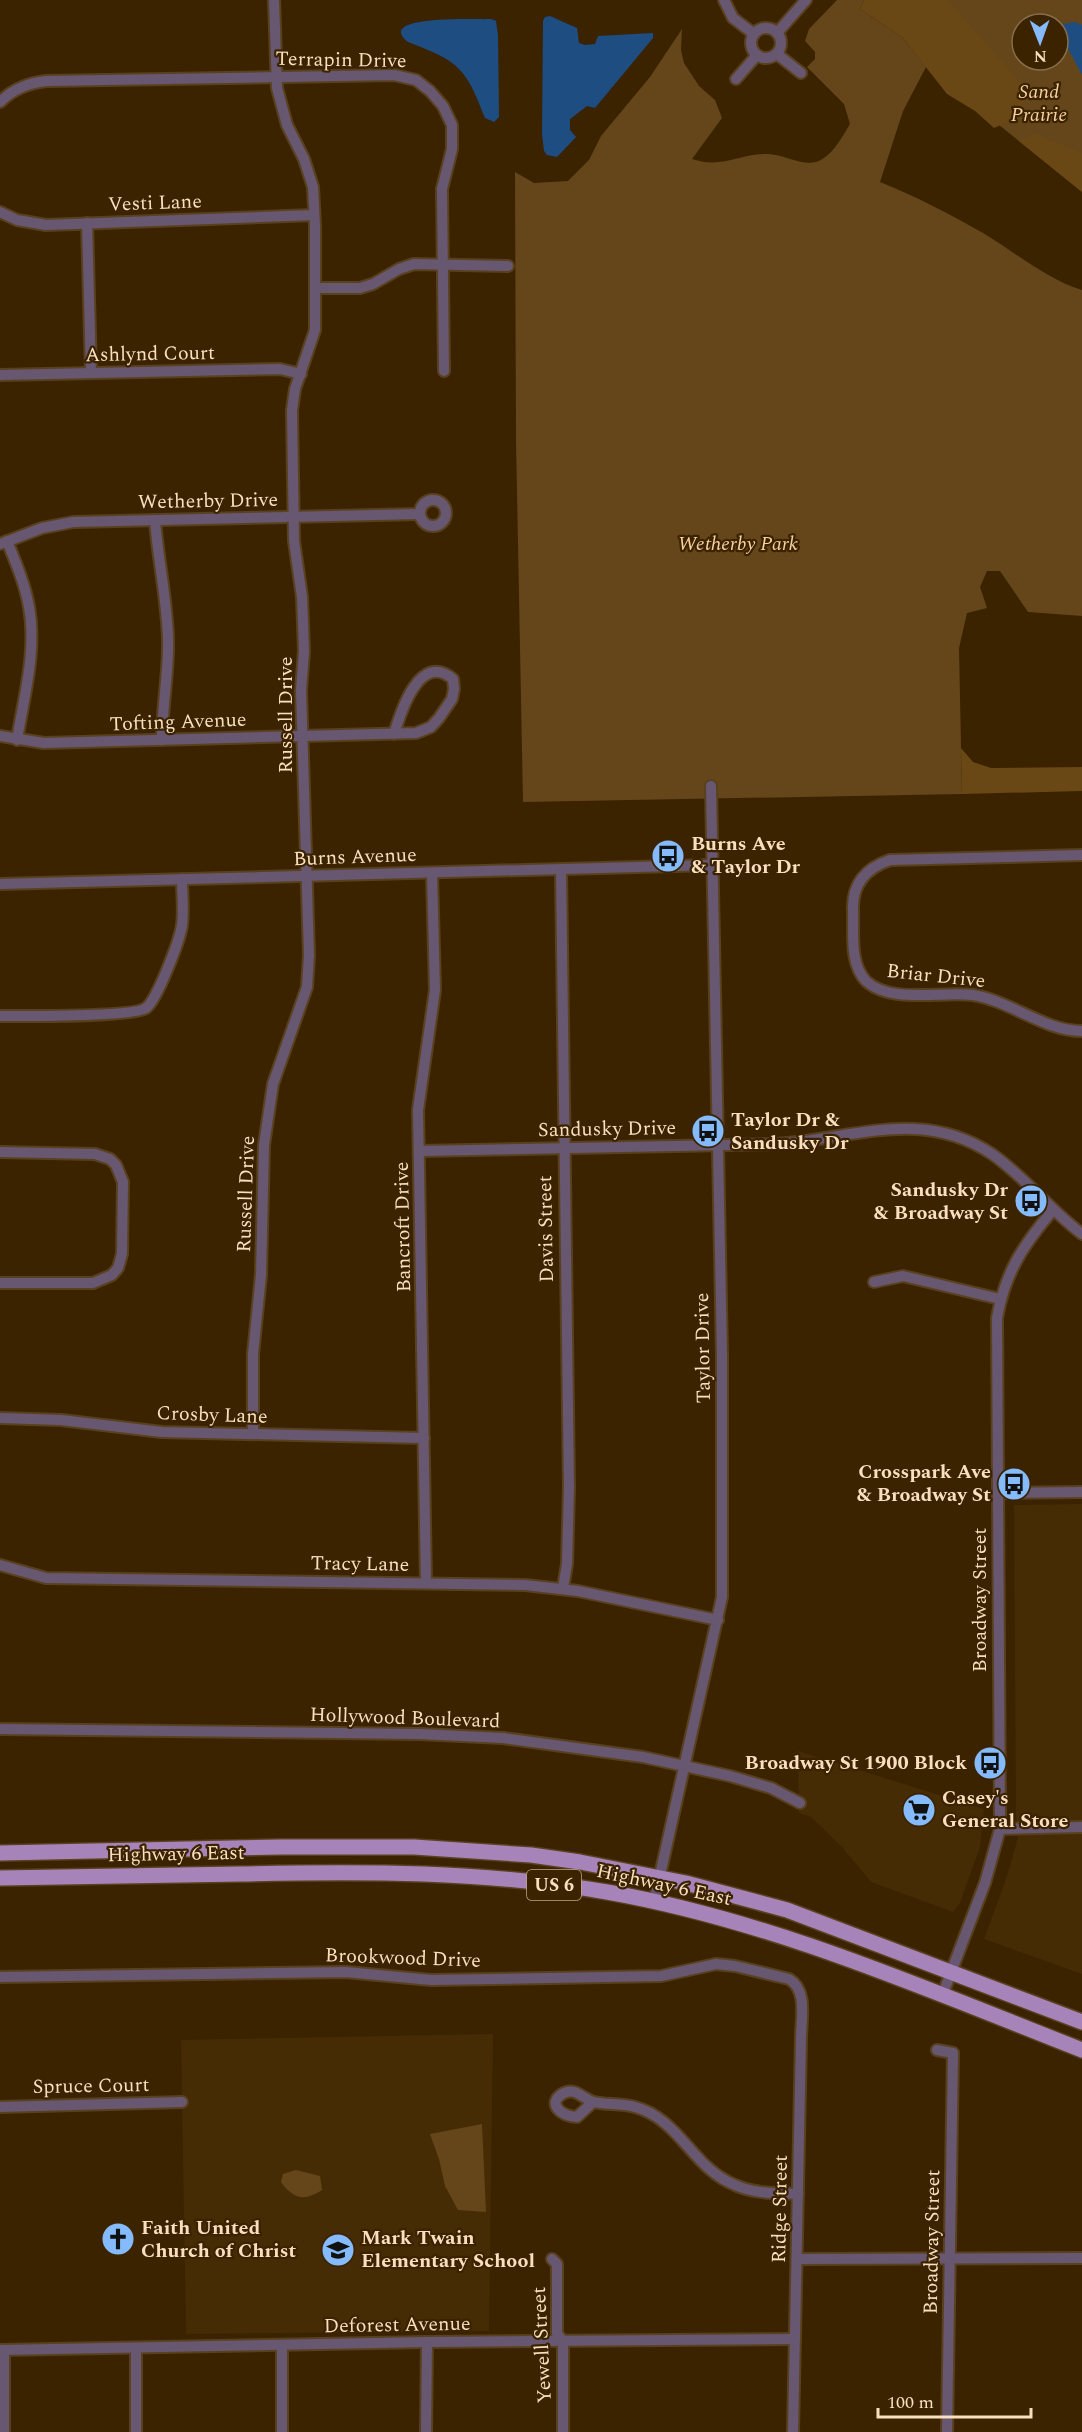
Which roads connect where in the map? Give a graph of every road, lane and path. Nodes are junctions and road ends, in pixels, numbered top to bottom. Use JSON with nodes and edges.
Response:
{"nodes":[{"id":1,"x":274,"y":0,"type":"edge"},
{"id":2,"x":724,"y":0,"type":"edge"},
{"id":3,"x":806,"y":0,"type":"edge"},
{"id":4,"x":754,"y":33,"type":"junction"},
{"id":5,"x":777,"y":33,"type":"junction"},
{"id":6,"x":777,"y":54,"type":"junction"},
{"id":7,"x":757,"y":56,"type":"junction"},
{"id":8,"x":801,"y":72,"type":"dead end"},
{"id":9,"x":276,"y":76,"type":"junction"},
{"id":10,"x":736,"y":79,"type":"dead end"},
{"id":11,"x":0,"y":102,"type":"edge"},
{"id":12,"x":0,"y":212,"type":"edge"},
{"id":13,"x":314,"y":215,"type":"junction"},
{"id":14,"x":87,"y":223,"type":"junction"},
{"id":15,"x":442,"y":263,"type":"junction"},
{"id":16,"x":508,"y":266,"type":"dead end"},
{"id":17,"x":316,"y":288,"type":"junction"},
{"id":18,"x":444,"y":371,"type":"dead end"},
{"id":19,"x":91,"y":373,"type":"junction"},
{"id":20,"x":301,"y":374,"type":"junction"},
{"id":21,"x":0,"y":375,"type":"edge"},
{"id":22,"x":420,"y":514,"type":"dead end"},
{"id":23,"x":293,"y":517,"type":"junction"},
{"id":24,"x":155,"y":520,"type":"junction"},
{"id":25,"x":4,"y":542,"type":"edge"},
{"id":26,"x":394,"y":734,"type":"junction"},
{"id":27,"x":0,"y":736,"type":"edge"},
{"id":28,"x":303,"y":736,"type":"junction"},
{"id":29,"x":16,"y":740,"type":"junction"},
{"id":30,"x":162,"y":740,"type":"junction"},
{"id":31,"x":711,"y":786,"type":"dead end"},
{"id":32,"x":1082,"y":855,"type":"edge"},
{"id":33,"x":711,"y":865,"type":"junction"},
{"id":34,"x":561,"y":869,"type":"junction"},
{"id":35,"x":432,"y":873,"type":"junction"},
{"id":36,"x":307,"y":876,"type":"junction"},
{"id":37,"x":182,"y":879,"type":"junction"},
{"id":38,"x":0,"y":884,"type":"edge"},
{"id":39,"x":0,"y":1016,"type":"edge"},
{"id":40,"x":1082,"y":1031,"type":"edge"},
{"id":41,"x":717,"y":1145,"type":"junction"},
{"id":42,"x":563,"y":1148,"type":"junction"},
{"id":43,"x":420,"y":1151,"type":"junction"},
{"id":44,"x":0,"y":1152,"type":"edge"},
{"id":45,"x":1053,"y":1210,"type":"junction"},
{"id":46,"x":1082,"y":1234,"type":"edge"},
{"id":47,"x":874,"y":1282,"type":"dead end"},
{"id":48,"x":0,"y":1283,"type":"edge"},
{"id":49,"x":1000,"y":1299,"type":"junction"},
{"id":50,"x":0,"y":1418,"type":"edge"},
{"id":51,"x":253,"y":1434,"type":"junction"},
{"id":52,"x":424,"y":1438,"type":"junction"},
{"id":53,"x":998,"y":1492,"type":"junction"},
{"id":54,"x":1082,"y":1492,"type":"edge"},
{"id":55,"x":0,"y":1565,"type":"edge"},
{"id":56,"x":426,"y":1583,"type":"junction"},
{"id":57,"x":563,"y":1588,"type":"junction"},
{"id":58,"x":718,"y":1620,"type":"junction"},
{"id":59,"x":0,"y":1729,"type":"edge"},
{"id":60,"x":686,"y":1767,"type":"junction"},
{"id":61,"x":800,"y":1803,"type":"dead end"},
{"id":62,"x":1082,"y":1827,"type":"edge"},
{"id":63,"x":1000,"y":1829,"type":"junction"},
{"id":64,"x":0,"y":1853,"type":"edge"},
{"id":65,"x":660,"y":1877,"type":"junction"},
{"id":66,"x":0,"y":1878,"type":"edge"},
{"id":67,"x":654,"y":1902,"type":"junction"},
{"id":68,"x":951,"y":1971,"type":"junction"},
{"id":69,"x":0,"y":1977,"type":"edge"},
{"id":70,"x":799,"y":1987,"type":"joint"},
{"id":71,"x":942,"y":1996,"type":"junction"},
{"id":72,"x":1082,"y":2022,"type":"edge"},
{"id":73,"x":937,"y":2050,"type":"dead end"},
{"id":74,"x":1082,"y":2050,"type":"edge"},
{"id":75,"x":182,"y":2102,"type":"dead end"},
{"id":76,"x":593,"y":2102,"type":"dead end"},
{"id":77,"x":0,"y":2107,"type":"edge"},
{"id":78,"x":798,"y":2194,"type":"junction"},
{"id":79,"x":1082,"y":2258,"type":"edge"},
{"id":80,"x":552,"y":2259,"type":"dead end"},
{"id":81,"x":797,"y":2259,"type":"junction"},
{"id":82,"x":950,"y":2259,"type":"junction"},
{"id":83,"x":795,"y":2339,"type":"junction"},
{"id":84,"x":563,"y":2341,"type":"junction"},
{"id":85,"x":426,"y":2342,"type":"junction"},
{"id":86,"x":282,"y":2345,"type":"junction"},
{"id":87,"x":136,"y":2348,"type":"junction"},
{"id":88,"x":2,"y":2350,"type":"edge"},
{"id":89,"x":4,"y":2432,"type":"edge"},
{"id":90,"x":136,"y":2432,"type":"edge"},
{"id":91,"x":282,"y":2432,"type":"edge"},
{"id":92,"x":426,"y":2432,"type":"edge"},
{"id":93,"x":563,"y":2432,"type":"edge"},
{"id":94,"x":793,"y":2432,"type":"edge"},
{"id":95,"x":947,"y":2432,"type":"edge"}],
"edges":[{"from":1,"to":9,"type":"street","name":"Russell Drive"},
{"from":2,"to":4,"type":"street"},
{"from":3,"to":5,"type":"street"},
{"from":4,"to":5,"type":"street"},
{"from":4,"to":7,"type":"street"},
{"from":5,"to":6,"type":"street"},
{"from":6,"to":7,"type":"street"},
{"from":6,"to":8,"type":"street"},
{"from":7,"to":10,"type":"street"},
{"from":9,"to":11,"type":"street","name":"Terrapin Drive"},
{"from":9,"to":13,"type":"street","name":"Russell Drive"},
{"from":9,"to":15,"type":"street","name":"Terrapin Drive"},
{"from":12,"to":14,"type":"street","name":"Vesti Lane"},
{"from":13,"to":14,"type":"street","name":"Vesti Lane"},
{"from":13,"to":17,"type":"street","name":"Russell Drive"},
{"from":14,"to":19,"type":"street"},
{"from":15,"to":16,"type":"street"},
{"from":15,"to":17,"type":"street"},
{"from":15,"to":18,"type":"street","name":"Terrapin Drive"},
{"from":17,"to":20,"type":"street","name":"Russell Drive"},
{"from":19,"to":20,"type":"street","name":"Ashlynd Court"},
{"from":19,"to":21,"type":"street","name":"Ashlynd Court"},
{"from":20,"to":23,"type":"street","name":"Russell Drive"},
{"from":22,"to":23,"type":"street","name":"Wetherby Drive"},
{"from":23,"to":24,"type":"street","name":"Wetherby Drive"},
{"from":23,"to":28,"type":"street","name":"Russell Drive"},
{"from":24,"to":25,"type":"street","name":"Wetherby Drive"},
{"from":24,"to":30,"type":"street"},
{"from":25,"to":29,"type":"street"},
{"from":26,"to":26,"type":"street","name":"Tofting Avenue"},
{"from":26,"to":28,"type":"street","name":"Tofting Avenue"},
{"from":27,"to":29,"type":"street","name":"Tofting Avenue"},
{"from":28,"to":30,"type":"street","name":"Tofting Avenue"},
{"from":28,"to":36,"type":"street","name":"Russell Drive"},
{"from":29,"to":30,"type":"street","name":"Tofting Avenue"},
{"from":31,"to":33,"type":"street","name":"Taylor Drive"},
{"from":32,"to":40,"type":"street","name":"Briar Drive"},
{"from":33,"to":34,"type":"street","name":"Burns Avenue"},
{"from":33,"to":41,"type":"street","name":"Taylor Drive"},
{"from":34,"to":35,"type":"street","name":"Burns Avenue"},
{"from":34,"to":42,"type":"street","name":"Davis Street"},
{"from":35,"to":36,"type":"street","name":"Burns Avenue"},
{"from":35,"to":43,"type":"street","name":"Bancroft Drive"},
{"from":36,"to":37,"type":"street","name":"Burns Avenue"},
{"from":36,"to":51,"type":"street","name":"Russell Drive"},
{"from":37,"to":38,"type":"street","name":"Burns Avenue"},
{"from":37,"to":39,"type":"street"},
{"from":41,"to":42,"type":"street","name":"Sandusky Drive"},
{"from":41,"to":45,"type":"street","name":"Sandusky Drive"},
{"from":41,"to":58,"type":"street","name":"Taylor Drive"},
{"from":42,"to":43,"type":"street","name":"Sandusky Drive"},
{"from":42,"to":57,"type":"street","name":"Davis Street"},
{"from":43,"to":52,"type":"street","name":"Bancroft Drive"},
{"from":44,"to":48,"type":"street"},
{"from":45,"to":46,"type":"street","name":"Sandusky Drive"},
{"from":45,"to":49,"type":"street","name":"Broadway Street"},
{"from":47,"to":49,"type":"street"},
{"from":49,"to":53,"type":"street","name":"Broadway Street"},
{"from":50,"to":51,"type":"street","name":"Crosby Lane"},
{"from":51,"to":52,"type":"street","name":"Crosby Lane"},
{"from":52,"to":56,"type":"street","name":"Bancroft Drive"},
{"from":53,"to":54,"type":"street"},
{"from":53,"to":63,"type":"street","name":"Broadway Street"},
{"from":55,"to":56,"type":"street","name":"Tracy Lane"},
{"from":56,"to":57,"type":"street","name":"Tracy Lane"},
{"from":57,"to":58,"type":"street","name":"Tracy Lane"},
{"from":58,"to":60,"type":"street","name":"Taylor Drive"},
{"from":59,"to":60,"type":"street","name":"Hollywood Boulevard"},
{"from":60,"to":61,"type":"street","name":"Hollywood Boulevard"},
{"from":60,"to":65,"type":"street","name":"Taylor Drive"},
{"from":62,"to":63,"type":"street"},
{"from":63,"to":68,"type":"street","name":"Broadway Street"},
{"from":64,"to":65,"type":"main road","name":"Highway 6 East","number":"US 6"},
{"from":65,"to":67,"type":"street","name":"Taylor Drive"},
{"from":65,"to":68,"type":"main road","name":"Highway 6 East","number":"US 6"},
{"from":66,"to":67,"type":"main road","name":"Highway 6 East","number":"US 6"},
{"from":67,"to":71,"type":"main road","name":"Highway 6 East","number":"US 6"},
{"from":68,"to":71,"type":"street","name":"Broadway Street"},
{"from":68,"to":72,"type":"main road","name":"Highway 6 East","number":"US 6"},
{"from":69,"to":70,"type":"street","name":"Brookwood Drive"},
{"from":70,"to":78,"type":"street","name":"Ridge Street"},
{"from":71,"to":74,"type":"main road","name":"Highway 6 East","number":"US 6"},
{"from":73,"to":82,"type":"street","name":"Broadway Street"},
{"from":75,"to":77,"type":"street","name":"Spruce Court"},
{"from":76,"to":78,"type":"street"},
{"from":78,"to":81,"type":"street","name":"Ridge Street"},
{"from":79,"to":82,"type":"street"},
{"from":80,"to":84,"type":"street","name":"Yewell Street"},
{"from":81,"to":82,"type":"street"},
{"from":81,"to":83,"type":"street","name":"Ridge Street"},
{"from":82,"to":95,"type":"street","name":"Broadway Street"},
{"from":83,"to":84,"type":"street","name":"Deforest Avenue"},
{"from":83,"to":94,"type":"street","name":"Ridge Street"},
{"from":84,"to":85,"type":"street","name":"Deforest Avenue"},
{"from":84,"to":93,"type":"street","name":"Yewell Street"},
{"from":85,"to":86,"type":"street","name":"Deforest Avenue"},
{"from":85,"to":92,"type":"street"},
{"from":86,"to":87,"type":"street","name":"Deforest Avenue"},
{"from":86,"to":91,"type":"street"},
{"from":87,"to":88,"type":"street","name":"Deforest Avenue"},
{"from":87,"to":90,"type":"street"},
{"from":88,"to":89,"type":"street"}]}
